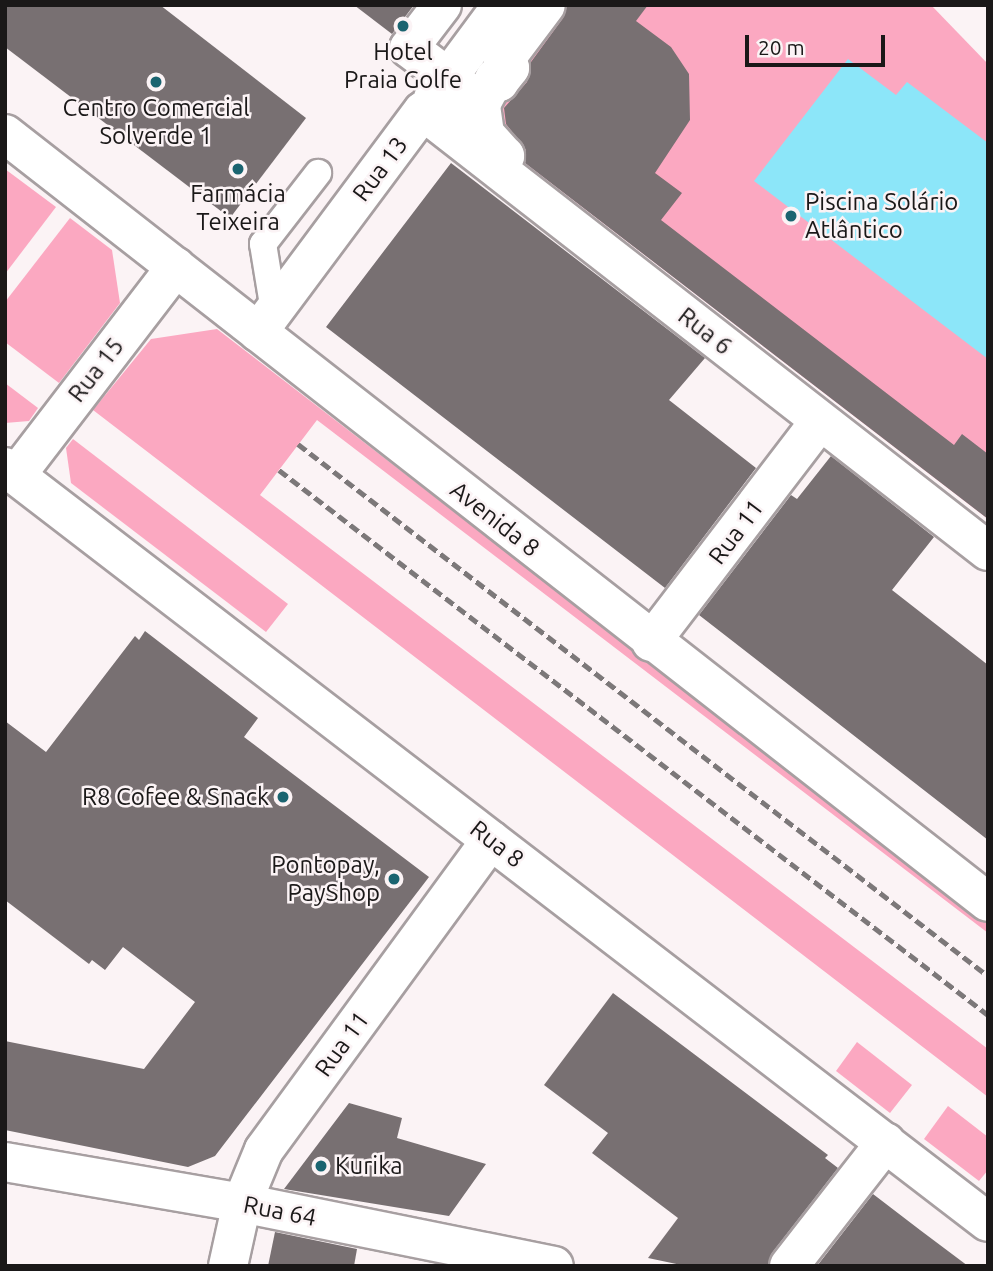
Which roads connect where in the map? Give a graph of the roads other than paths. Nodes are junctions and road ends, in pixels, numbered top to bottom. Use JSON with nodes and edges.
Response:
{"nodes":[{"id":1,"x":442,"y":5,"type":"edge"},
{"id":2,"x":502,"y":5,"type":"edge"},
{"id":3,"x":546,"y":5,"type":"edge"},
{"id":4,"x":448,"y":78,"type":"junction"},
{"id":5,"x":423,"y":111,"type":"junction"},
{"id":6,"x":5,"y":134,"type":"edge"},
{"id":7,"x":318,"y":173,"type":"dead end"},
{"id":8,"x":176,"y":267,"type":"junction"},
{"id":9,"x":266,"y":321,"type":"junction"},
{"id":10,"x":820,"y":421,"type":"junction"},
{"id":11,"x":11,"y":470,"type":"edge"},
{"id":12,"x":988,"y":551,"type":"edge"},
{"id":13,"x":650,"y":642,"type":"junction"},
{"id":14,"x":491,"y":840,"type":"junction"},
{"id":15,"x":988,"y":902,"type":"edge"},
{"id":16,"x":886,"y":1142,"type":"junction"},
{"id":17,"x":5,"y":1163,"type":"edge"},
{"id":18,"x":242,"y":1203,"type":"junction"},
{"id":19,"x":988,"y":1222,"type":"edge"},
{"id":20,"x":228,"y":1266,"type":"edge"},
{"id":21,"x":554,"y":1266,"type":"edge"},
{"id":22,"x":789,"y":1266,"type":"edge"}],
"edges":[{"from":1,"to":4,"type":"street"},
{"from":2,"to":4,"type":"street","name":"Rua 13"},
{"from":3,"to":4,"type":"street"},
{"from":4,"to":5,"type":"street","name":"Rua 13"},
{"from":5,"to":9,"type":"street","name":"Rua 13"},
{"from":5,"to":10,"type":"street","name":"Rua 6"},
{"from":6,"to":8,"type":"street","name":"Avenida 8"},
{"from":7,"to":9,"type":"lane"},
{"from":8,"to":9,"type":"street","name":"Avenida 8"},
{"from":8,"to":11,"type":"street","name":"Rua 15"},
{"from":9,"to":13,"type":"street","name":"Avenida 8"},
{"from":10,"to":12,"type":"street","name":"Rua 6"},
{"from":10,"to":13,"type":"street","name":"Rua 11"},
{"from":11,"to":14,"type":"street","name":"Rua 8"},
{"from":13,"to":15,"type":"street","name":"Avenida 8"},
{"from":14,"to":16,"type":"street","name":"Rua 8"},
{"from":14,"to":18,"type":"street","name":"Rua 11"},
{"from":16,"to":19,"type":"street","name":"Rua 8"},
{"from":16,"to":22,"type":"street"},
{"from":17,"to":18,"type":"street","name":"Rua 64"},
{"from":18,"to":20,"type":"street","name":"Rua 11"},
{"from":18,"to":21,"type":"street","name":"Rua 64"}]}
